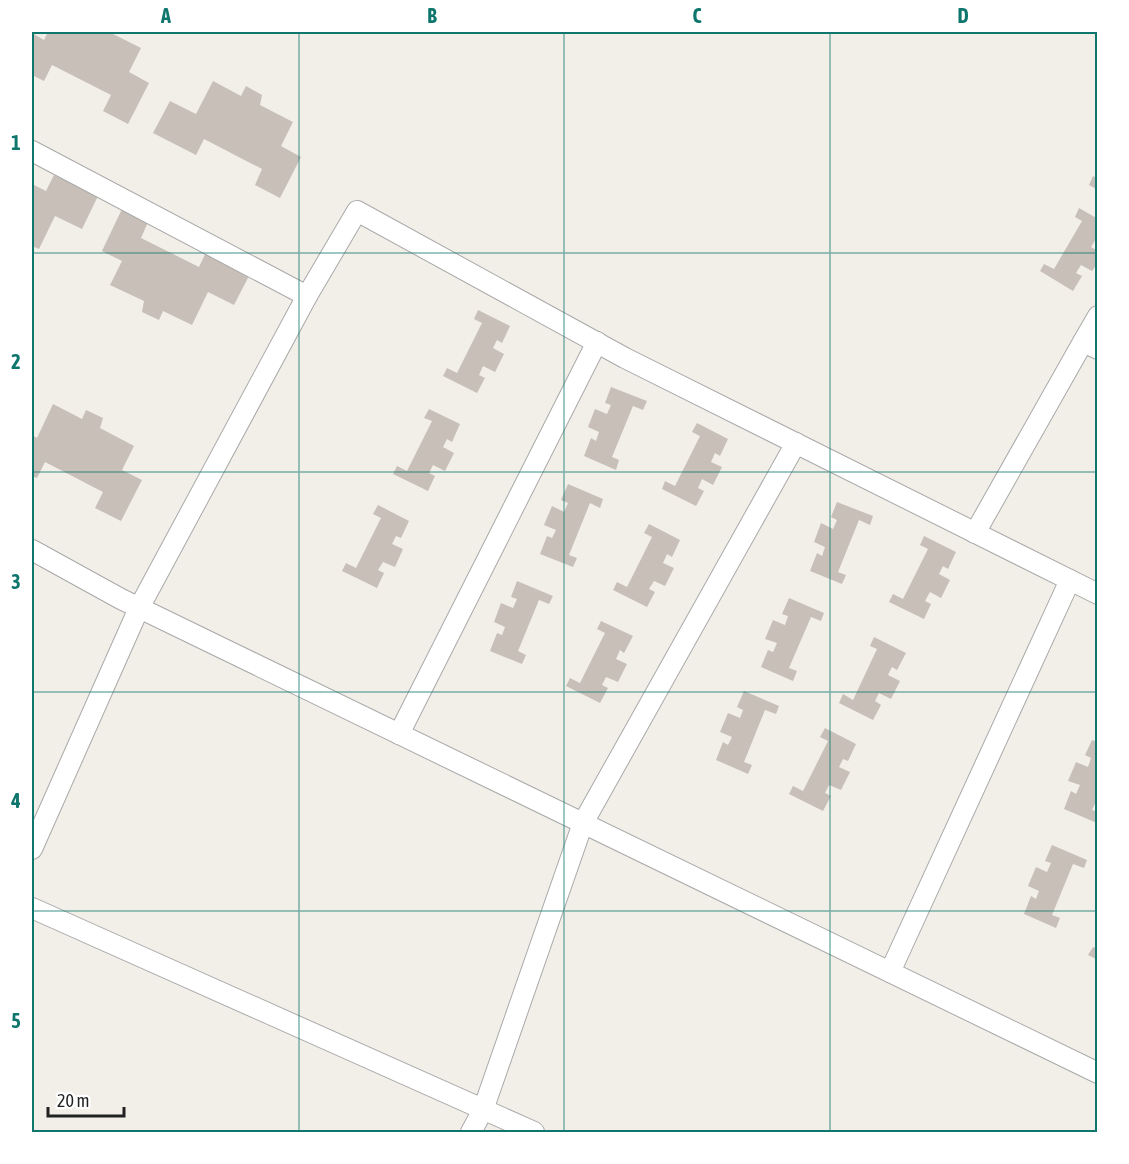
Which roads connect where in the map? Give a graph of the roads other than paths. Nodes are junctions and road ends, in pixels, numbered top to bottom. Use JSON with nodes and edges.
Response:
{"nodes":[{"id":1,"x":32,"y":151,"type":"edge"},
{"id":2,"x":307,"y":296,"type":"junction"},
{"id":3,"x":1098,"y":316,"type":"edge"},
{"id":4,"x":597,"y":342,"type":"junction"},
{"id":5,"x":1090,"y":346,"type":"edge"},
{"id":6,"x":796,"y":443,"type":"junction"},
{"id":7,"x":975,"y":533,"type":"junction"},
{"id":8,"x":32,"y":550,"type":"edge"},
{"id":9,"x":1070,"y":580,"type":"junction"},
{"id":10,"x":1098,"y":594,"type":"edge"},
{"id":11,"x":139,"y":608,"type":"junction"},
{"id":12,"x":399,"y":734,"type":"junction"},
{"id":13,"x":583,"y":823,"type":"junction"},
{"id":14,"x":32,"y":849,"type":"edge"},
{"id":15,"x":32,"y":908,"type":"edge"},
{"id":16,"x":890,"y":972,"type":"junction"},
{"id":17,"x":1098,"y":1073,"type":"edge"},
{"id":18,"x":483,"y":1110,"type":"junction"},
{"id":19,"x":471,"y":1132,"type":"edge"},
{"id":20,"x":534,"y":1132,"type":"edge"}],
"edges":[{"from":1,"to":2,"type":"street"},
{"from":2,"to":4,"type":"street"},
{"from":2,"to":11,"type":"street"},
{"from":3,"to":5,"type":"street"},
{"from":4,"to":6,"type":"street"},
{"from":4,"to":12,"type":"street"},
{"from":5,"to":7,"type":"street"},
{"from":6,"to":7,"type":"street"},
{"from":6,"to":13,"type":"street"},
{"from":7,"to":9,"type":"street"},
{"from":8,"to":11,"type":"street"},
{"from":9,"to":10,"type":"street"},
{"from":9,"to":16,"type":"street"},
{"from":11,"to":12,"type":"street"},
{"from":11,"to":14,"type":"street"},
{"from":12,"to":13,"type":"street"},
{"from":13,"to":16,"type":"street"},
{"from":13,"to":18,"type":"street"},
{"from":15,"to":18,"type":"street"},
{"from":16,"to":17,"type":"street"},
{"from":18,"to":19,"type":"street"},
{"from":18,"to":20,"type":"street"}]}
